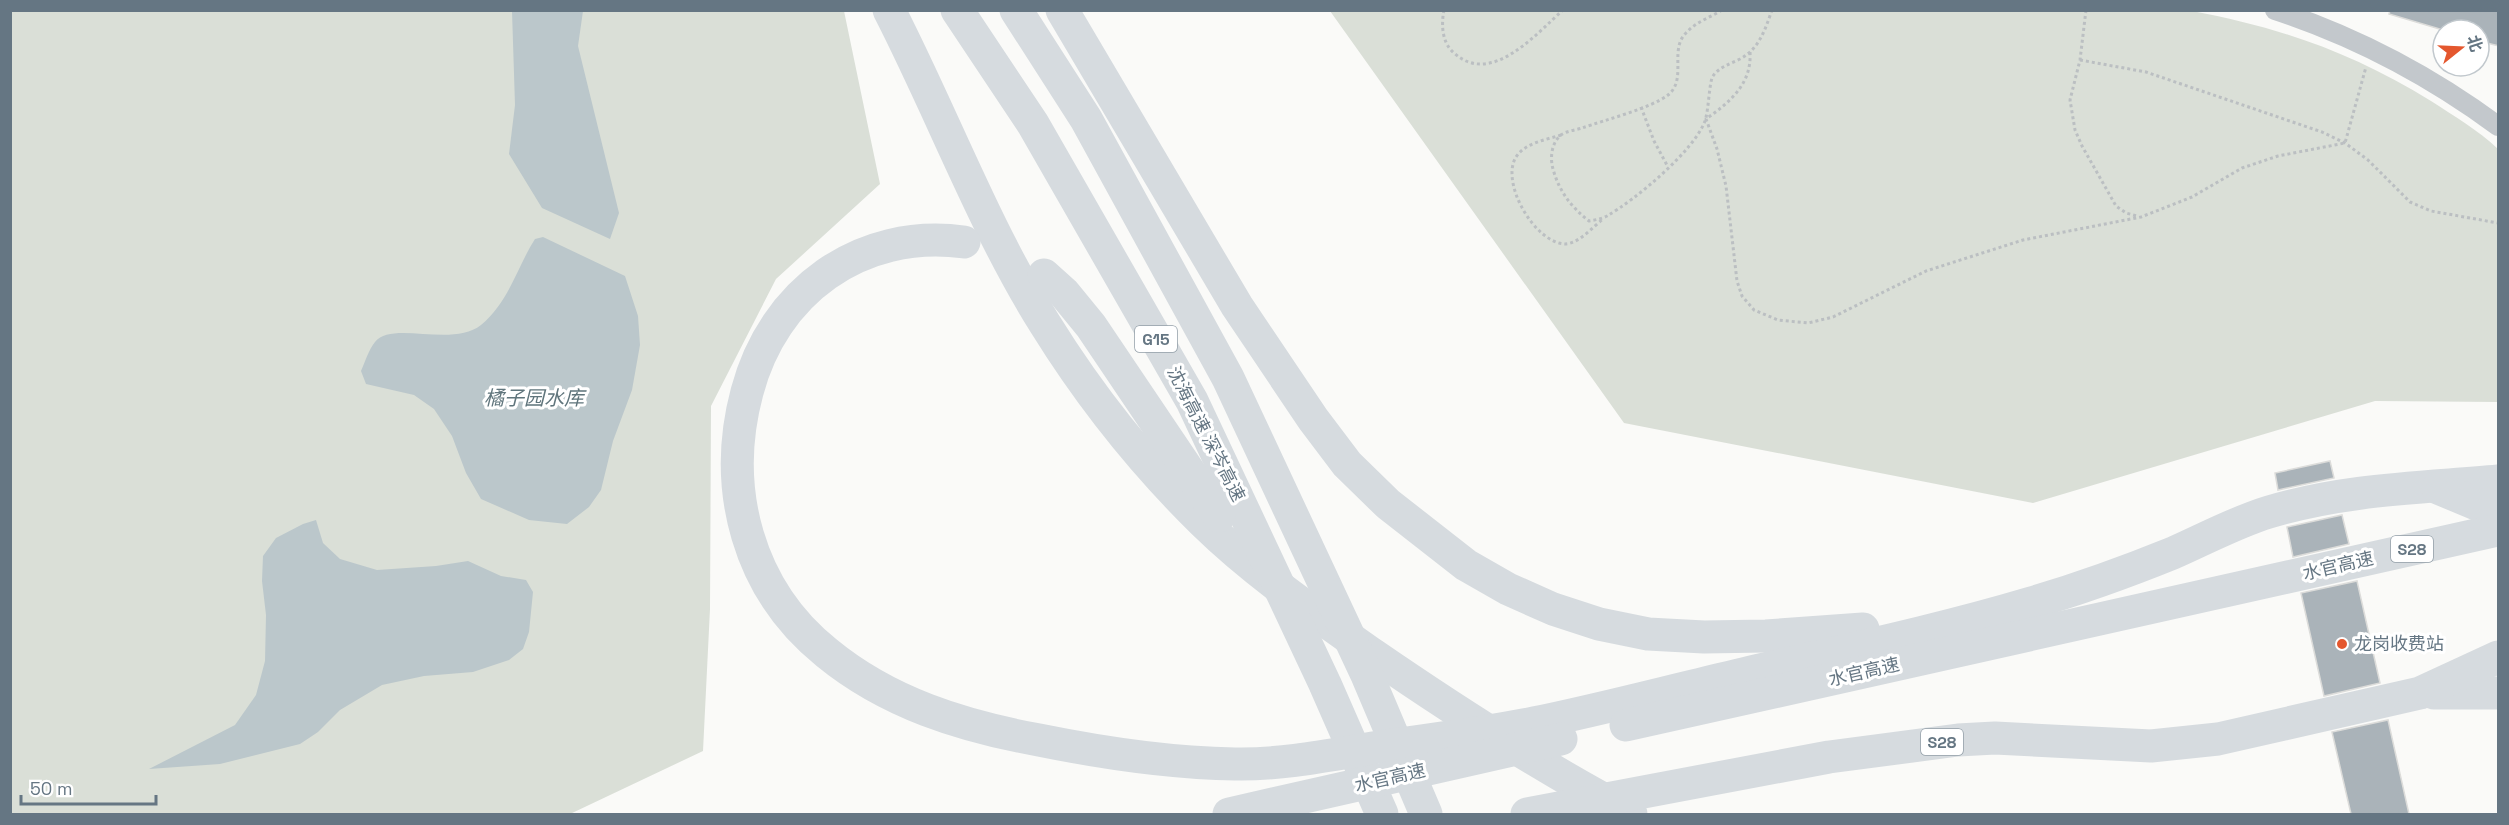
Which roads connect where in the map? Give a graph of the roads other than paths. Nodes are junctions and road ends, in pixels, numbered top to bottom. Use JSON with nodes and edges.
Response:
{"nodes":[{"id":1,"x":889,"y":10,"type":"edge"},
{"id":2,"x":957,"y":10,"type":"edge"},
{"id":3,"x":1016,"y":10,"type":"edge"},
{"id":4,"x":1062,"y":10,"type":"edge"},
{"id":5,"x":2275,"y":10,"type":"edge"},
{"id":6,"x":2499,"y":126,"type":"edge"},
{"id":7,"x":964,"y":242,"type":"dead end"},
{"id":8,"x":1044,"y":275,"type":"dead end"},
{"id":9,"x":2499,"y":481,"type":"edge"},
{"id":10,"x":2431,"y":485,"type":"junction"},
{"id":11,"x":2499,"y":513,"type":"edge"},
{"id":12,"x":2499,"y":530,"type":"edge"},
{"id":13,"x":1958,"y":623,"type":"junction"},
{"id":14,"x":2499,"y":657,"type":"edge"},
{"id":15,"x":1321,"y":675,"type":"junction"},
{"id":16,"x":2420,"y":693,"type":"junction"},
{"id":17,"x":2499,"y":693,"type":"edge"},
{"id":18,"x":1229,"y":814,"type":"edge"},
{"id":19,"x":1382,"y":814,"type":"edge"},
{"id":20,"x":1426,"y":814,"type":"edge"},
{"id":21,"x":1527,"y":814,"type":"edge"},
{"id":22,"x":1631,"y":814,"type":"edge"}],
"edges":[{"from":1,"to":22,"type":"highway"},
{"from":2,"to":15,"type":"highway","name":"沈海高速 深岑高速","number":"G15"},
{"from":3,"to":20,"type":"highway","number":"G15"},
{"from":4,"to":13,"type":"highway"},
{"from":5,"to":6,"type":"street"},
{"from":7,"to":13,"type":"highway"},
{"from":8,"to":15,"type":"highway"},
{"from":9,"to":10,"type":"highway"},
{"from":10,"to":11,"type":"highway"},
{"from":10,"to":13,"type":"highway"},
{"from":12,"to":18,"type":"highway","name":"水官高速","number":"S28"},
{"from":14,"to":16,"type":"highway","number":"S28"},
{"from":15,"to":19,"type":"highway","name":"沈海高速 深岑高速","number":"G15"},
{"from":16,"to":17,"type":"highway"},
{"from":16,"to":21,"type":"highway","number":"S28"}]}
